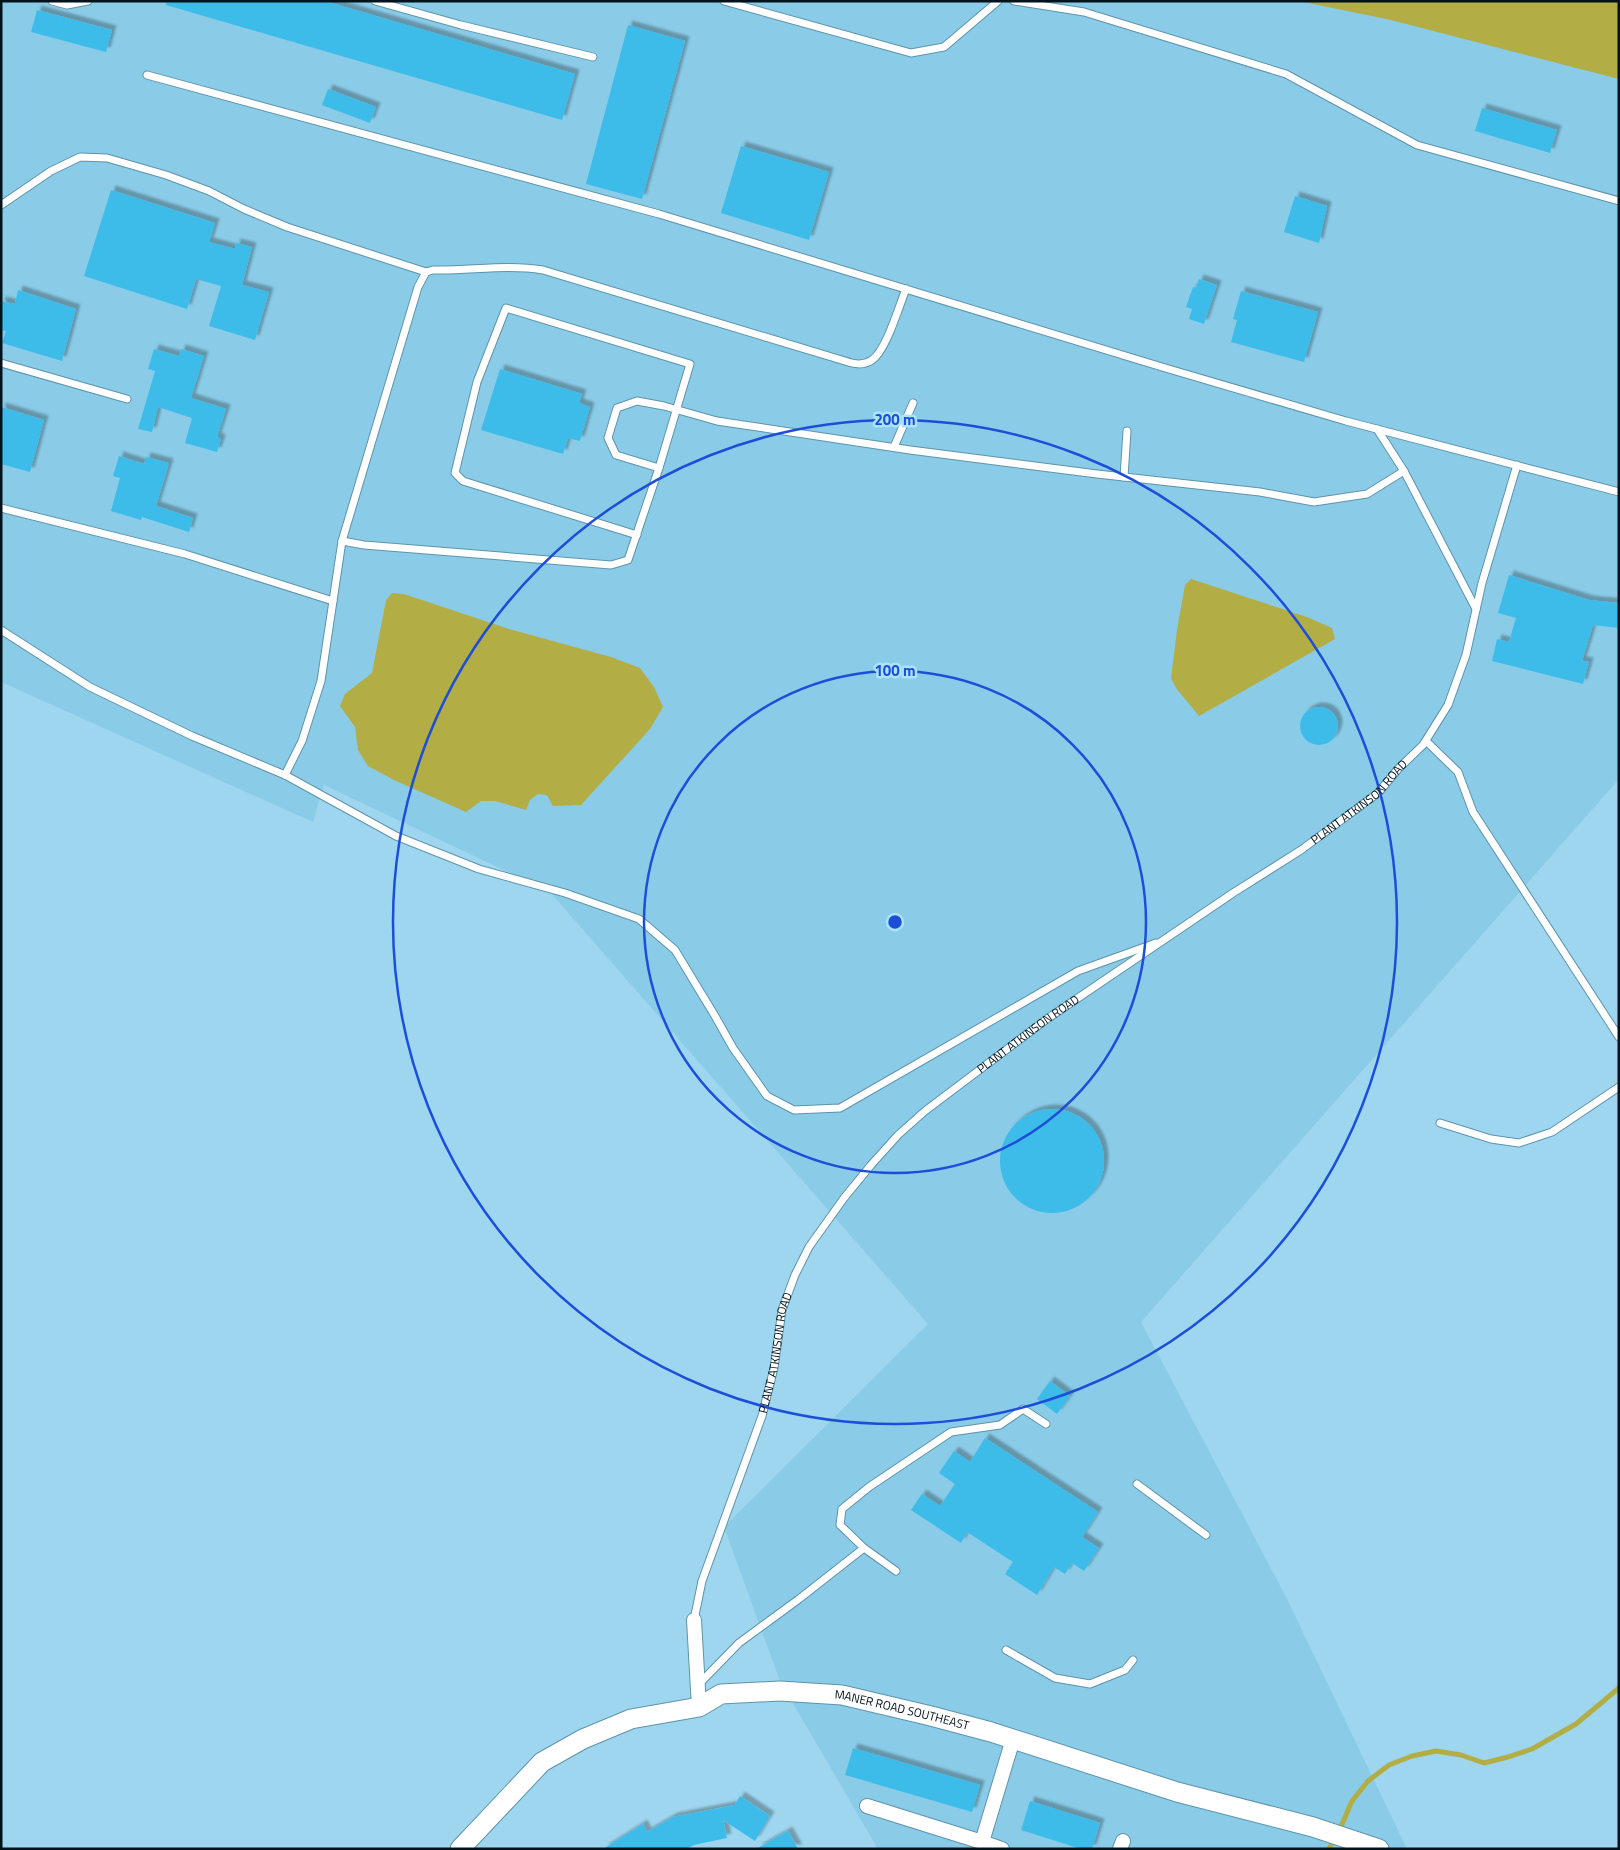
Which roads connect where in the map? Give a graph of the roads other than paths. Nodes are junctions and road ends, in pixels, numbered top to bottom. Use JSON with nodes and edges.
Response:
{"nodes":[{"id":1,"x":52,"y":1,"type":"edge"},
{"id":2,"x":88,"y":1,"type":"edge"},
{"id":3,"x":375,"y":1,"type":"edge"},
{"id":4,"x":724,"y":1,"type":"edge"},
{"id":5,"x":998,"y":1,"type":"edge"},
{"id":6,"x":1014,"y":1,"type":"edge"},
{"id":7,"x":593,"y":57,"type":"dead end"},
{"id":8,"x":147,"y":75,"type":"dead end"},
{"id":9,"x":1619,"y":201,"type":"edge"},
{"id":10,"x":1,"y":205,"type":"edge"},
{"id":11,"x":426,"y":272,"type":"junction"},
{"id":12,"x":906,"y":289,"type":"junction"},
{"id":13,"x":1,"y":363,"type":"edge"},
{"id":14,"x":126,"y":399,"type":"dead end"},
{"id":15,"x":913,"y":403,"type":"dead end"},
{"id":16,"x":677,"y":409,"type":"junction"},
{"id":17,"x":1377,"y":429,"type":"junction"},
{"id":18,"x":1127,"y":431,"type":"dead end"},
{"id":19,"x":894,"y":447,"type":"junction"},
{"id":20,"x":1517,"y":465,"type":"junction"},
{"id":21,"x":659,"y":468,"type":"junction"},
{"id":22,"x":1404,"y":471,"type":"junction"},
{"id":23,"x":1124,"y":477,"type":"junction"},
{"id":24,"x":1619,"y":492,"type":"edge"},
{"id":25,"x":1,"y":508,"type":"edge"},
{"id":26,"x":637,"y":535,"type":"junction"},
{"id":27,"x":342,"y":541,"type":"junction"},
{"id":28,"x":333,"y":601,"type":"junction"},
{"id":29,"x":1476,"y":609,"type":"junction"},
{"id":30,"x":1,"y":630,"type":"edge"},
{"id":31,"x":1426,"y":741,"type":"junction"},
{"id":32,"x":285,"y":775,"type":"junction"},
{"id":33,"x":1166,"y":940,"type":"junction"},
{"id":34,"x":1619,"y":1037,"type":"edge"},
{"id":35,"x":1619,"y":1087,"type":"edge"},
{"id":36,"x":1440,"y":1123,"type":"dead end"},
{"id":37,"x":1046,"y":1424,"type":"dead end"},
{"id":38,"x":1137,"y":1484,"type":"dead end"},
{"id":39,"x":1206,"y":1535,"type":"dead end"},
{"id":40,"x":864,"y":1548,"type":"junction"},
{"id":41,"x":896,"y":1571,"type":"dead end"},
{"id":42,"x":694,"y":1620,"type":"joint"},
{"id":43,"x":1006,"y":1650,"type":"dead end"},
{"id":44,"x":1134,"y":1660,"type":"dead end"},
{"id":45,"x":698,"y":1685,"type":"junction"},
{"id":46,"x":699,"y":1708,"type":"junction"},
{"id":47,"x":1013,"y":1739,"type":"junction"},
{"id":48,"x":867,"y":1806,"type":"dead end"},
{"id":49,"x":982,"y":1842,"type":"junction"},
{"id":50,"x":460,"y":1849,"type":"edge"},
{"id":51,"x":1002,"y":1849,"type":"edge"},
{"id":52,"x":1380,"y":1849,"type":"edge"}],
"edges":[{"from":1,"to":2,"type":"lane"},
{"from":3,"to":7,"type":"lane"},
{"from":4,"to":5,"type":"lane"},
{"from":6,"to":9,"type":"lane"},
{"from":8,"to":12,"type":"lane"},
{"from":10,"to":11,"type":"lane"},
{"from":11,"to":12,"type":"lane"},
{"from":11,"to":27,"type":"lane"},
{"from":12,"to":17,"type":"lane"},
{"from":13,"to":14,"type":"lane"},
{"from":15,"to":19,"type":"lane"},
{"from":16,"to":19,"type":"lane"},
{"from":16,"to":21,"type":"lane"},
{"from":16,"to":21,"type":"lane"},
{"from":16,"to":26,"type":"lane"},
{"from":17,"to":20,"type":"lane"},
{"from":17,"to":22,"type":"lane"},
{"from":18,"to":23,"type":"lane"},
{"from":19,"to":23,"type":"lane"},
{"from":20,"to":24,"type":"lane"},
{"from":20,"to":29,"type":"lane","name":"PLANT ATKINSON ROAD"},
{"from":21,"to":26,"type":"lane"},
{"from":22,"to":23,"type":"lane"},
{"from":22,"to":29,"type":"lane"},
{"from":25,"to":28,"type":"lane"},
{"from":26,"to":27,"type":"lane"},
{"from":27,"to":28,"type":"lane"},
{"from":28,"to":32,"type":"lane"},
{"from":29,"to":31,"type":"lane","name":"PLANT ATKINSON ROAD"},
{"from":30,"to":32,"type":"lane"},
{"from":31,"to":33,"type":"lane","name":"PLANT ATKINSON ROAD"},
{"from":31,"to":34,"type":"lane"},
{"from":32,"to":33,"type":"lane"},
{"from":33,"to":42,"type":"lane","name":"PLANT ATKINSON ROAD"},
{"from":35,"to":36,"type":"lane"},
{"from":37,"to":40,"type":"lane"},
{"from":38,"to":39,"type":"lane"},
{"from":40,"to":41,"type":"lane"},
{"from":40,"to":45,"type":"lane"},
{"from":42,"to":45,"type":"street","name":"PLANT ATKINSON ROAD"},
{"from":43,"to":44,"type":"lane"},
{"from":45,"to":46,"type":"street","name":"PLANT ATKINSON ROAD"},
{"from":46,"to":47,"type":"street","name":"MANER ROAD SOUTHEAST"},
{"from":46,"to":50,"type":"street","name":"MANER ROAD SOUTHEAST"},
{"from":47,"to":49,"type":"street"},
{"from":47,"to":52,"type":"street","name":"MANER ROAD SOUTHEAST"},
{"from":48,"to":49,"type":"street"},
{"from":49,"to":51,"type":"street"}]}
